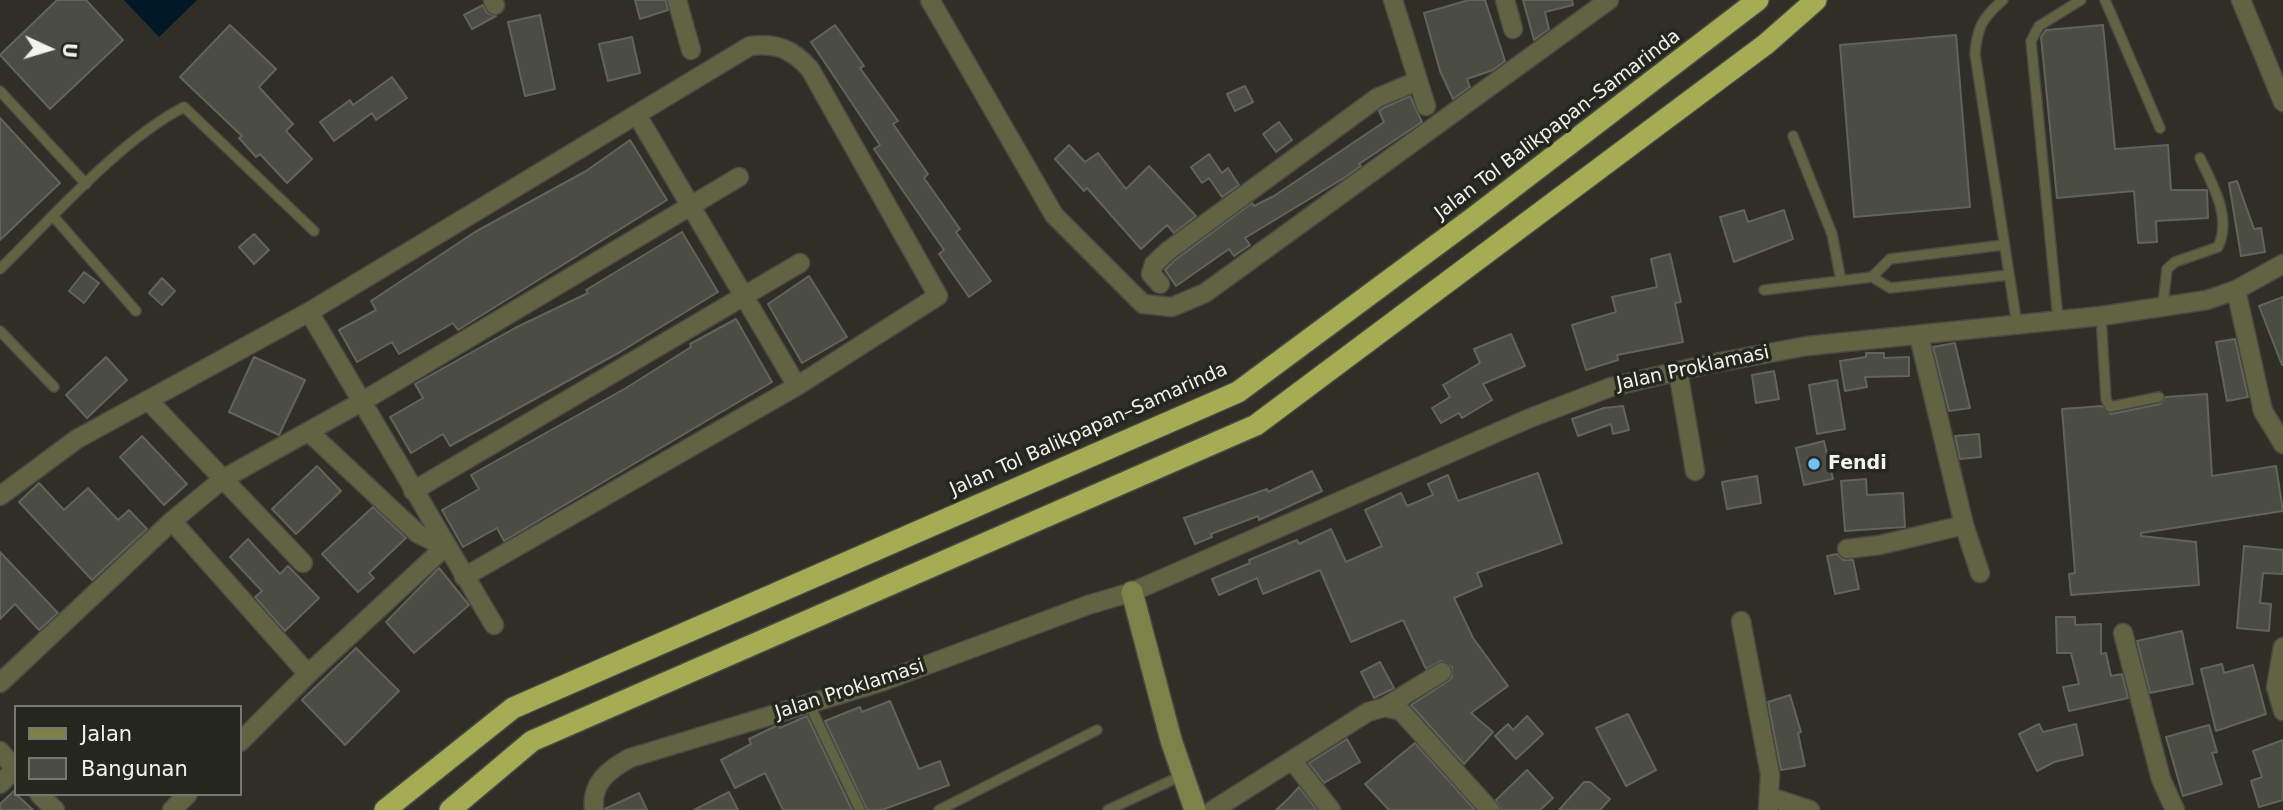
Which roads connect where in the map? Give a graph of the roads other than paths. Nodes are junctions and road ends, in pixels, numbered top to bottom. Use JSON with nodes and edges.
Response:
{"nodes":[{"id":1,"x":677,"y":0,"type":"edge"},
{"id":2,"x":930,"y":0,"type":"edge"},
{"id":3,"x":1393,"y":0,"type":"edge"},
{"id":4,"x":1505,"y":0,"type":"edge"},
{"id":5,"x":1609,"y":0,"type":"edge"},
{"id":6,"x":1758,"y":0,"type":"edge"},
{"id":7,"x":1816,"y":0,"type":"edge"},
{"id":8,"x":2003,"y":0,"type":"edge"},
{"id":9,"x":2081,"y":0,"type":"edge"},
{"id":10,"x":2105,"y":0,"type":"edge"},
{"id":11,"x":2241,"y":0,"type":"edge"},
{"id":12,"x":1513,"y":29,"type":"dead end"},
{"id":13,"x":691,"y":50,"type":"dead end"},
{"id":14,"x":1418,"y":80,"type":"junction"},
{"id":15,"x":0,"y":91,"type":"edge"},
{"id":16,"x":2283,"y":102,"type":"edge"},
{"id":17,"x":1426,"y":106,"type":"dead end"},
{"id":18,"x":637,"y":115,"type":"junction"},
{"id":19,"x":2160,"y":128,"type":"dead end"},
{"id":20,"x":1793,"y":136,"type":"dead end"},
{"id":21,"x":2200,"y":158,"type":"dead end"},
{"id":22,"x":739,"y":177,"type":"dead end"},
{"id":23,"x":86,"y":184,"type":"junction"},
{"id":24,"x":691,"y":206,"type":"junction"},
{"id":25,"x":53,"y":216,"type":"junction"},
{"id":26,"x":314,"y":231,"type":"dead end"},
{"id":27,"x":2003,"y":245,"type":"junction"},
{"id":28,"x":800,"y":263,"type":"dead end"},
{"id":29,"x":2283,"y":264,"type":"edge"},
{"id":30,"x":0,"y":269,"type":"edge"},
{"id":31,"x":2009,"y":275,"type":"junction"},
{"id":32,"x":1872,"y":277,"type":"junction"},
{"id":33,"x":1841,"y":281,"type":"junction"},
{"id":34,"x":1160,"y":284,"type":"dead end"},
{"id":35,"x":1764,"y":290,"type":"dead end"},
{"id":36,"x":2236,"y":290,"type":"junction"},
{"id":37,"x":743,"y":296,"type":"junction"},
{"id":38,"x":2163,"y":305,"type":"junction"},
{"id":39,"x":136,"y":311,"type":"dead end"},
{"id":40,"x":309,"y":312,"type":"junction"},
{"id":41,"x":2101,"y":316,"type":"junction"},
{"id":42,"x":2058,"y":319,"type":"junction"},
{"id":43,"x":2017,"y":325,"type":"junction"},
{"id":44,"x":0,"y":331,"type":"edge"},
{"id":45,"x":1919,"y":336,"type":"junction"},
{"id":46,"x":1678,"y":371,"type":"junction"},
{"id":47,"x":796,"y":386,"type":"junction"},
{"id":48,"x":54,"y":387,"type":"dead end"},
{"id":49,"x":2159,"y":397,"type":"dead end"},
{"id":50,"x":148,"y":400,"type":"junction"},
{"id":51,"x":363,"y":401,"type":"junction"},
{"id":52,"x":309,"y":432,"type":"junction"},
{"id":53,"x":2283,"y":444,"type":"edge"},
{"id":54,"x":1695,"y":471,"type":"dead end"},
{"id":55,"x":223,"y":479,"type":"junction"},
{"id":56,"x":414,"y":491,"type":"junction"},
{"id":57,"x":0,"y":496,"type":"edge"},
{"id":58,"x":172,"y":521,"type":"junction"},
{"id":59,"x":1964,"y":525,"type":"junction"},
{"id":60,"x":445,"y":547,"type":"junction"},
{"id":61,"x":1847,"y":549,"type":"dead end"},
{"id":62,"x":303,"y":563,"type":"dead end"},
{"id":63,"x":1980,"y":573,"type":"dead end"},
{"id":64,"x":464,"y":577,"type":"junction"},
{"id":65,"x":1132,"y":593,"type":"junction"},
{"id":66,"x":1741,"y":621,"type":"dead end"},
{"id":67,"x":494,"y":625,"type":"dead end"},
{"id":68,"x":2123,"y":633,"type":"dead end"},
{"id":69,"x":2283,"y":647,"type":"edge"},
{"id":70,"x":1442,"y":672,"type":"dead end"},
{"id":71,"x":307,"y":674,"type":"junction"},
{"id":72,"x":0,"y":683,"type":"edge"},
{"id":73,"x":809,"y":704,"type":"junction"},
{"id":74,"x":1385,"y":707,"type":"junction"},
{"id":75,"x":2283,"y":711,"type":"edge"},
{"id":76,"x":1097,"y":730,"type":"dead end"},
{"id":77,"x":242,"y":740,"type":"edge"},
{"id":78,"x":0,"y":751,"type":"edge"},
{"id":79,"x":1292,"y":760,"type":"junction"},
{"id":80,"x":14,"y":768,"type":"edge"},
{"id":81,"x":14,"y":770,"type":"edge"},
{"id":82,"x":1183,"y":775,"type":"junction"},
{"id":83,"x":0,"y":784,"type":"edge"},
{"id":84,"x":42,"y":796,"type":"edge"},
{"id":85,"x":186,"y":796,"type":"edge"},
{"id":86,"x":1769,"y":804,"type":"edge"},
{"id":87,"x":55,"y":810,"type":"edge"},
{"id":88,"x":172,"y":810,"type":"edge"},
{"id":89,"x":385,"y":810,"type":"edge"},
{"id":90,"x":450,"y":810,"type":"edge"},
{"id":91,"x":594,"y":810,"type":"edge"},
{"id":92,"x":860,"y":810,"type":"edge"},
{"id":93,"x":939,"y":810,"type":"edge"},
{"id":94,"x":1108,"y":810,"type":"edge"},
{"id":95,"x":1195,"y":810,"type":"edge"},
{"id":96,"x":1213,"y":810,"type":"edge"},
{"id":97,"x":1331,"y":810,"type":"edge"},
{"id":98,"x":1490,"y":810,"type":"edge"},
{"id":99,"x":1810,"y":810,"type":"edge"},
{"id":100,"x":2175,"y":810,"type":"edge"}],
"edges":[{"from":1,"to":13,"type":"street"},
{"from":2,"to":5,"type":"street"},
{"from":3,"to":14,"type":"street"},
{"from":4,"to":12,"type":"street"},
{"from":6,"to":89,"type":"highway","name":"Jalan Tol Balikpapan–Samarinda"},
{"from":7,"to":90,"type":"highway"},
{"from":8,"to":27,"type":"lane"},
{"from":9,"to":42,"type":"lane"},
{"from":10,"to":19,"type":"lane"},
{"from":11,"to":16,"type":"street"},
{"from":14,"to":17,"type":"street"},
{"from":14,"to":34,"type":"street"},
{"from":15,"to":23,"type":"lane"},
{"from":18,"to":24,"type":"street"},
{"from":18,"to":40,"type":"street"},
{"from":18,"to":47,"type":"street"},
{"from":20,"to":33,"type":"lane"},
{"from":21,"to":38,"type":"lane"},
{"from":22,"to":24,"type":"street"},
{"from":23,"to":25,"type":"lane"},
{"from":23,"to":26,"type":"lane"},
{"from":24,"to":37,"type":"street"},
{"from":24,"to":51,"type":"street"},
{"from":25,"to":30,"type":"lane"},
{"from":25,"to":39,"type":"lane"},
{"from":27,"to":31,"type":"lane"},
{"from":27,"to":32,"type":"lane"},
{"from":28,"to":37,"type":"street"},
{"from":29,"to":36,"type":"street","name":"Jalan Proklamasi"},
{"from":31,"to":32,"type":"lane"},
{"from":31,"to":43,"type":"lane"},
{"from":32,"to":33,"type":"lane"},
{"from":33,"to":35,"type":"lane"},
{"from":36,"to":38,"type":"street","name":"Jalan Proklamasi"},
{"from":36,"to":53,"type":"street"},
{"from":37,"to":47,"type":"street"},
{"from":37,"to":56,"type":"street"},
{"from":38,"to":41,"type":"street","name":"Jalan Proklamasi"},
{"from":40,"to":50,"type":"street"},
{"from":40,"to":51,"type":"street"},
{"from":41,"to":42,"type":"street","name":"Jalan Proklamasi"},
{"from":41,"to":49,"type":"lane"},
{"from":42,"to":43,"type":"street","name":"Jalan Proklamasi"},
{"from":43,"to":45,"type":"street","name":"Jalan Proklamasi"},
{"from":44,"to":48,"type":"lane"},
{"from":45,"to":46,"type":"street","name":"Jalan Proklamasi"},
{"from":45,"to":59,"type":"street"},
{"from":46,"to":54,"type":"street"},
{"from":46,"to":65,"type":"street","name":"Jalan Proklamasi"},
{"from":47,"to":64,"type":"street"},
{"from":50,"to":55,"type":"street"},
{"from":50,"to":57,"type":"street"},
{"from":51,"to":52,"type":"street"},
{"from":51,"to":56,"type":"street"},
{"from":52,"to":55,"type":"street"},
{"from":52,"to":60,"type":"street"},
{"from":55,"to":58,"type":"street"},
{"from":55,"to":62,"type":"street"},
{"from":56,"to":60,"type":"street"},
{"from":58,"to":71,"type":"street"},
{"from":58,"to":72,"type":"street"},
{"from":59,"to":61,"type":"street"},
{"from":59,"to":63,"type":"street"},
{"from":60,"to":64,"type":"street"},
{"from":60,"to":71,"type":"street"},
{"from":64,"to":67,"type":"street"},
{"from":65,"to":73,"type":"street","name":"Jalan Proklamasi"},
{"from":65,"to":82,"type":"street"},
{"from":66,"to":86,"type":"street"},
{"from":68,"to":100,"type":"street"},
{"from":69,"to":75,"type":"street"},
{"from":70,"to":74,"type":"street"},
{"from":71,"to":77,"type":"street"},
{"from":73,"to":91,"type":"street","name":"Jalan Proklamasi"},
{"from":73,"to":92,"type":"lane"},
{"from":74,"to":79,"type":"street"},
{"from":74,"to":98,"type":"street"},
{"from":76,"to":93,"type":"lane"},
{"from":78,"to":80,"type":"street"},
{"from":79,"to":96,"type":"street"},
{"from":79,"to":97,"type":"street"},
{"from":81,"to":83,"type":"street"},
{"from":82,"to":94,"type":"lane"},
{"from":82,"to":95,"type":"street"},
{"from":84,"to":87,"type":"street"},
{"from":85,"to":88,"type":"street"},
{"from":86,"to":99,"type":"street"}]}
